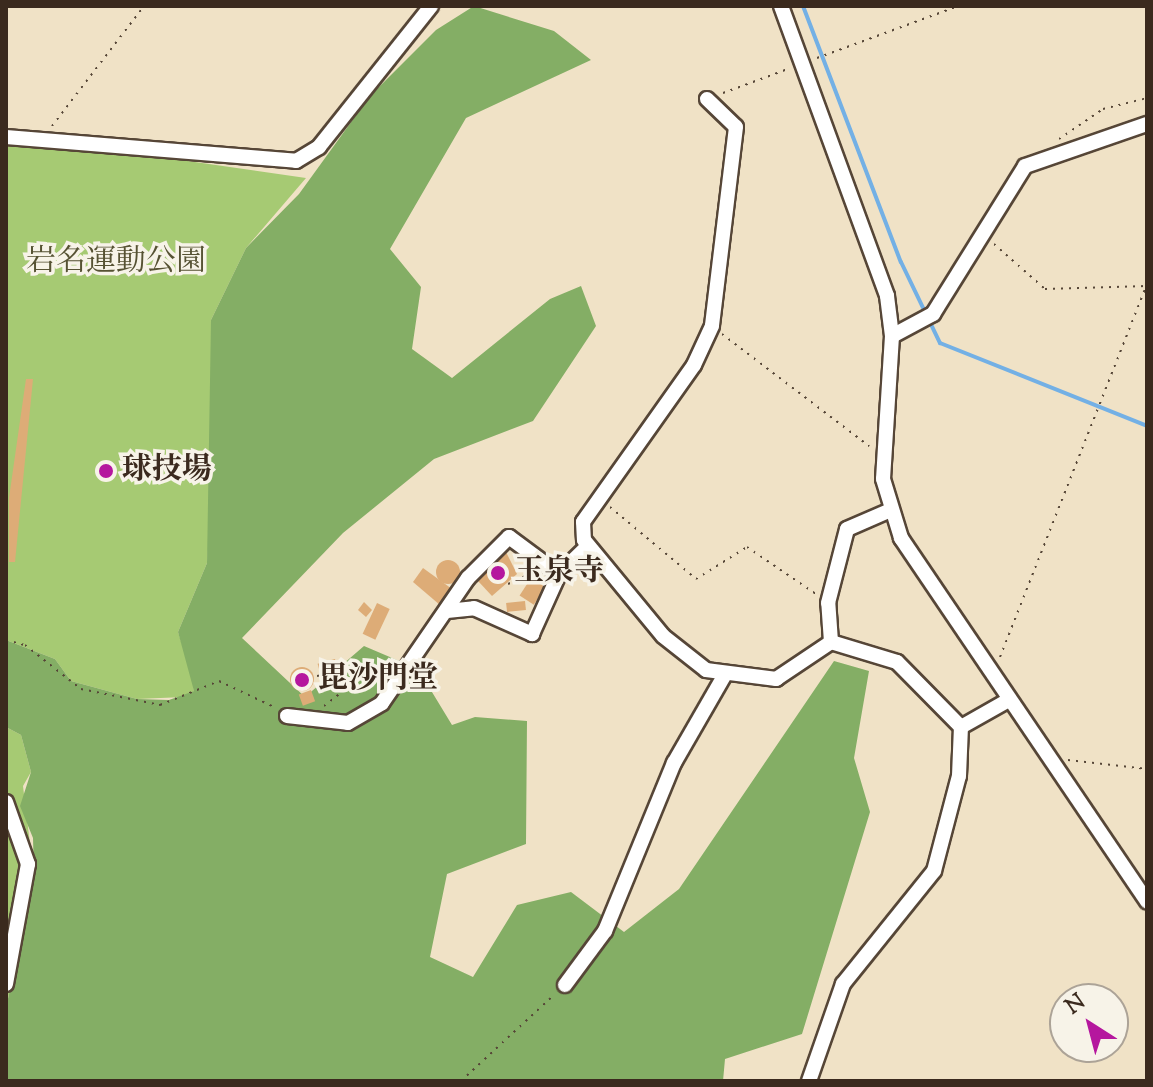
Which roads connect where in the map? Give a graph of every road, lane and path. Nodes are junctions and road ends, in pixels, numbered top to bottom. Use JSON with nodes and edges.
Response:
{"nodes":[{"id":1,"x":144,"y":6,"type":"edge"},
{"id":2,"x":431,"y":6,"type":"edge"},
{"id":3,"x":781,"y":6,"type":"edge"},
{"id":4,"x":958,"y":6,"type":"edge"},
{"id":5,"x":803,"y":63,"type":"junction"},
{"id":6,"x":1147,"y":98,"type":"edge"},
{"id":7,"x":707,"y":99,"type":"joint"},
{"id":8,"x":1147,"y":124,"type":"edge"},
{"id":9,"x":44,"y":136,"type":"junction"},
{"id":10,"x":6,"y":137,"type":"edge"},
{"id":11,"x":1044,"y":155,"type":"junction"},
{"id":12,"x":983,"y":232,"type":"junction"},
{"id":13,"x":1146,"y":286,"type":"edge"},
{"id":14,"x":712,"y":326,"type":"junction"},
{"id":15,"x":892,"y":336,"type":"junction"},
{"id":16,"x":882,"y":450,"type":"junction"},
{"id":17,"x":600,"y":499,"type":"junction"},
{"id":18,"x":891,"y":510,"type":"junction"},
{"id":19,"x":587,"y":547,"type":"junction"},
{"id":20,"x":554,"y":571,"type":"junction"},
{"id":21,"x":508,"y":584,"type":"dead end"},
{"id":22,"x":828,"y":603,"type":"junction"},
{"id":23,"x":447,"y":611,"type":"junction"},
{"id":24,"x":6,"y":640,"type":"edge"},
{"id":25,"x":831,"y":642,"type":"junction"},
{"id":26,"x":387,"y":663,"type":"dead end"},
{"id":27,"x":345,"y":670,"type":"junction"},
{"id":28,"x":986,"y":670,"type":"junction"},
{"id":29,"x":317,"y":676,"type":"dead end"},
{"id":30,"x":724,"y":676,"type":"junction"},
{"id":31,"x":1007,"y":701,"type":"junction"},
{"id":32,"x":287,"y":716,"type":"joint"},
{"id":33,"x":324,"y":724,"type":"junction"},
{"id":34,"x":961,"y":727,"type":"junction"},
{"id":35,"x":1047,"y":757,"type":"junction"},
{"id":36,"x":1147,"y":769,"type":"edge"},
{"id":37,"x":6,"y":802,"type":"edge"},
{"id":38,"x":1147,"y":902,"type":"edge"},
{"id":39,"x":6,"y":984,"type":"edge"},
{"id":40,"x":565,"y":985,"type":"joint"},
{"id":41,"x":461,"y":1081,"type":"edge"},
{"id":42,"x":809,"y":1081,"type":"edge"}],
"edges":[{"from":1,"to":9,"type":"path"},
{"from":2,"to":9,"type":"street"},
{"from":3,"to":5,"type":"street"},
{"from":4,"to":5,"type":"path"},
{"from":5,"to":7,"type":"path"},
{"from":5,"to":15,"type":"street"},
{"from":6,"to":11,"type":"path"},
{"from":7,"to":14,"type":"street"},
{"from":8,"to":11,"type":"street"},
{"from":9,"to":10,"type":"street"},
{"from":11,"to":12,"type":"street"},
{"from":12,"to":13,"type":"path"},
{"from":12,"to":15,"type":"street"},
{"from":13,"to":28,"type":"path"},
{"from":14,"to":16,"type":"path"},
{"from":14,"to":17,"type":"street"},
{"from":15,"to":16,"type":"street"},
{"from":16,"to":18,"type":"street"},
{"from":17,"to":19,"type":"street"},
{"from":17,"to":22,"type":"path"},
{"from":18,"to":22,"type":"street"},
{"from":18,"to":28,"type":"street"},
{"from":19,"to":20,"type":"street"},
{"from":19,"to":30,"type":"street"},
{"from":20,"to":21,"type":"path"},
{"from":20,"to":23,"type":"street"},
{"from":20,"to":23,"type":"street"},
{"from":22,"to":25,"type":"street"},
{"from":23,"to":33,"type":"street"},
{"from":24,"to":32,"type":"path"},
{"from":25,"to":30,"type":"street"},
{"from":25,"to":34,"type":"street"},
{"from":26,"to":27,"type":"path"},
{"from":27,"to":29,"type":"path"},
{"from":27,"to":33,"type":"path"},
{"from":28,"to":31,"type":"street"},
{"from":30,"to":40,"type":"street"},
{"from":31,"to":34,"type":"street"},
{"from":31,"to":35,"type":"street"},
{"from":32,"to":33,"type":"street"},
{"from":34,"to":42,"type":"street"},
{"from":35,"to":36,"type":"path"},
{"from":35,"to":38,"type":"street"},
{"from":37,"to":39,"type":"street"},
{"from":40,"to":41,"type":"path"}]}
